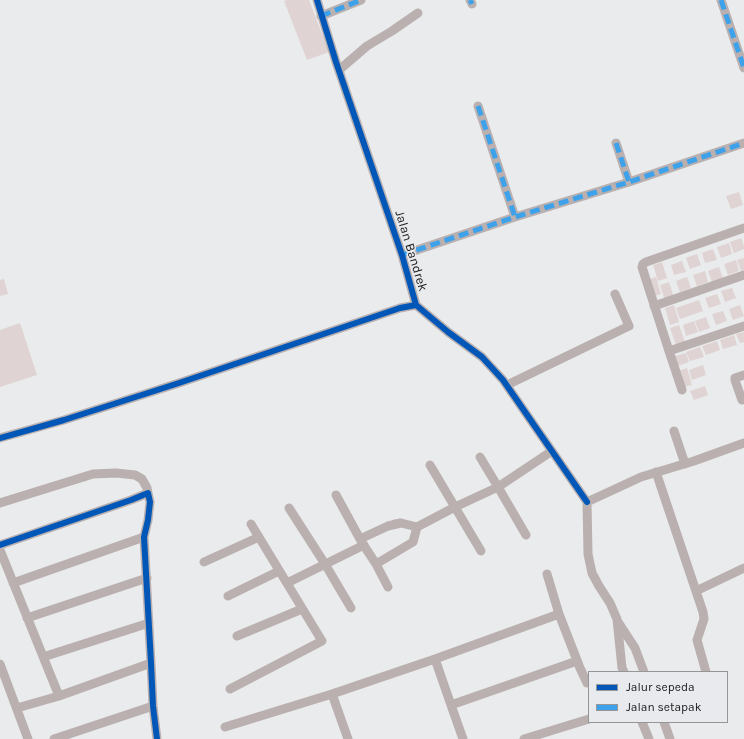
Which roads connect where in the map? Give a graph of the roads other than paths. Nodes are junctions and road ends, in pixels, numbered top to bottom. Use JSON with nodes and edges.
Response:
{"nodes":[{"id":1,"x":317,"y":0,"type":"edge"},
{"id":2,"x":361,"y":0,"type":"edge"},
{"id":3,"x":721,"y":0,"type":"edge"},
{"id":4,"x":418,"y":13,"type":"dead end"},
{"id":5,"x":321,"y":16,"type":"junction"},
{"id":6,"x":744,"y":68,"type":"edge"},
{"id":7,"x":339,"y":70,"type":"junction"},
{"id":8,"x":478,"y":106,"type":"dead end"},
{"id":9,"x":744,"y":142,"type":"edge"},
{"id":10,"x":616,"y":143,"type":"dead end"},
{"id":11,"x":629,"y":182,"type":"junction"},
{"id":12,"x":515,"y":217,"type":"junction"},
{"id":13,"x":744,"y":228,"type":"edge"},
{"id":14,"x":402,"y":255,"type":"junction"},
{"id":15,"x":744,"y":275,"type":"edge"},
{"id":16,"x":615,"y":294,"type":"dead end"},
{"id":17,"x":416,"y":305,"type":"junction"},
{"id":18,"x":654,"y":306,"type":"junction"},
{"id":19,"x":744,"y":326,"type":"edge"},
{"id":20,"x":669,"y":351,"type":"junction"},
{"id":21,"x":744,"y":375,"type":"edge"},
{"id":22,"x":507,"y":385,"type":"junction"},
{"id":23,"x":682,"y":390,"type":"dead end"},
{"id":24,"x":742,"y":400,"type":"dead end"},
{"id":25,"x":674,"y":431,"type":"dead end"},
{"id":26,"x":0,"y":438,"type":"edge"},
{"id":27,"x":744,"y":443,"type":"edge"},
{"id":28,"x":552,"y":451,"type":"junction"},
{"id":29,"x":480,"y":456,"type":"dead end"},
{"id":30,"x":685,"y":464,"type":"junction"},
{"id":31,"x":430,"y":465,"type":"dead end"},
{"id":32,"x":656,"y":472,"type":"junction"},
{"id":33,"x":498,"y":487,"type":"junction"},
{"id":34,"x":148,"y":493,"type":"junction"},
{"id":35,"x":336,"y":495,"type":"dead end"},
{"id":36,"x":587,"y":502,"type":"junction"},
{"id":37,"x":0,"y":503,"type":"edge"},
{"id":38,"x":455,"y":507,"type":"junction"},
{"id":39,"x":289,"y":508,"type":"dead end"},
{"id":40,"x":251,"y":524,"type":"dead end"},
{"id":41,"x":417,"y":527,"type":"junction"},
{"id":42,"x":526,"y":535,"type":"dead end"},
{"id":43,"x":144,"y":537,"type":"junction"},
{"id":44,"x":259,"y":537,"type":"junction"},
{"id":45,"x":362,"y":542,"type":"junction"},
{"id":46,"x":0,"y":545,"type":"edge"},
{"id":47,"x":0,"y":550,"type":"edge"},
{"id":48,"x":481,"y":551,"type":"dead end"},
{"id":49,"x":204,"y":562,"type":"dead end"},
{"id":50,"x":325,"y":564,"type":"junction"},
{"id":51,"x":376,"y":564,"type":"junction"},
{"id":52,"x":744,"y":568,"type":"edge"},
{"id":53,"x":279,"y":571,"type":"junction"},
{"id":54,"x":547,"y":574,"type":"dead end"},
{"id":55,"x":147,"y":578,"type":"junction"},
{"id":56,"x":13,"y":583,"type":"junction"},
{"id":57,"x":287,"y":583,"type":"junction"},
{"id":58,"x":388,"y":587,"type":"dead end"},
{"id":59,"x":696,"y":591,"type":"junction"},
{"id":60,"x":228,"y":596,"type":"dead end"},
{"id":61,"x":350,"y":608,"type":"dead end"},
{"id":62,"x":302,"y":609,"type":"junction"},
{"id":63,"x":560,"y":614,"type":"junction"},
{"id":64,"x":28,"y":618,"type":"junction"},
{"id":65,"x":617,"y":619,"type":"junction"},
{"id":66,"x":150,"y":623,"type":"junction"},
{"id":67,"x":237,"y":636,"type":"dead end"},
{"id":68,"x":43,"y":657,"type":"junction"},
{"id":69,"x":434,"y":659,"type":"junction"},
{"id":70,"x":577,"y":661,"type":"junction"},
{"id":71,"x":152,"y":663,"type":"junction"},
{"id":72,"x":0,"y":664,"type":"edge"},
{"id":73,"x":620,"y":671,"type":"edge"},
{"id":74,"x":644,"y":671,"type":"edge"},
{"id":75,"x":706,"y":671,"type":"edge"},
{"id":76,"x":588,"y":682,"type":"edge"},
{"id":77,"x":230,"y":689,"type":"dead end"},
{"id":78,"x":332,"y":694,"type":"junction"},
{"id":79,"x":59,"y":696,"type":"junction"},
{"id":80,"x":451,"y":705,"type":"junction"},
{"id":81,"x":153,"y":706,"type":"junction"},
{"id":82,"x":17,"y":708,"type":"junction"},
{"id":83,"x":588,"y":719,"type":"edge"},
{"id":84,"x":642,"y":723,"type":"edge"},
{"id":85,"x":664,"y":723,"type":"edge"},
{"id":86,"x":224,"y":727,"type":"dead end"},
{"id":87,"x":28,"y":739,"type":"edge"},
{"id":88,"x":54,"y":739,"type":"edge"},
{"id":89,"x":157,"y":739,"type":"edge"},
{"id":90,"x":348,"y":739,"type":"edge"},
{"id":91,"x":463,"y":739,"type":"edge"},
{"id":92,"x":524,"y":739,"type":"edge"},
{"id":93,"x":649,"y":739,"type":"edge"},
{"id":94,"x":670,"y":739,"type":"edge"}],
"edges":[{"from":1,"to":5,"type":"street","name":"Jalan Bandrek"},
{"from":2,"to":5,"type":"street"},
{"from":3,"to":6,"type":"street"},
{"from":4,"to":7,"type":"street"},
{"from":5,"to":7,"type":"street","name":"Jalan Bandrek"},
{"from":7,"to":14,"type":"street","name":"Jalan Bandrek"},
{"from":8,"to":12,"type":"street"},
{"from":9,"to":11,"type":"street"},
{"from":10,"to":11,"type":"street"},
{"from":11,"to":12,"type":"street"},
{"from":12,"to":14,"type":"street"},
{"from":13,"to":18,"type":"street"},
{"from":14,"to":17,"type":"street","name":"Jalan Bandrek"},
{"from":15,"to":18,"type":"street"},
{"from":16,"to":22,"type":"street"},
{"from":17,"to":22,"type":"street","name":"Jalan Bandrek"},
{"from":17,"to":26,"type":"street"},
{"from":18,"to":20,"type":"street"},
{"from":19,"to":20,"type":"street"},
{"from":20,"to":23,"type":"street"},
{"from":21,"to":24,"type":"street"},
{"from":22,"to":28,"type":"street","name":"Jalan Bandrek"},
{"from":25,"to":30,"type":"street"},
{"from":27,"to":30,"type":"street"},
{"from":28,"to":33,"type":"street"},
{"from":28,"to":36,"type":"street","name":"Jalan Bandrek"},
{"from":29,"to":33,"type":"street"},
{"from":30,"to":32,"type":"street"},
{"from":31,"to":38,"type":"street"},
{"from":32,"to":36,"type":"street"},
{"from":32,"to":59,"type":"street"},
{"from":33,"to":38,"type":"street"},
{"from":33,"to":42,"type":"street"},
{"from":34,"to":37,"type":"street"},
{"from":34,"to":43,"type":"street"},
{"from":34,"to":46,"type":"street"},
{"from":35,"to":45,"type":"street"},
{"from":36,"to":65,"type":"street"},
{"from":38,"to":41,"type":"street"},
{"from":38,"to":48,"type":"street"},
{"from":39,"to":50,"type":"street"},
{"from":40,"to":44,"type":"street"},
{"from":41,"to":45,"type":"street"},
{"from":41,"to":51,"type":"street"},
{"from":43,"to":55,"type":"street"},
{"from":43,"to":56,"type":"street"},
{"from":44,"to":49,"type":"street"},
{"from":44,"to":53,"type":"street"},
{"from":45,"to":50,"type":"street"},
{"from":45,"to":51,"type":"street"},
{"from":47,"to":56,"type":"street"},
{"from":50,"to":57,"type":"street"},
{"from":50,"to":61,"type":"street"},
{"from":51,"to":58,"type":"street"},
{"from":52,"to":59,"type":"street"},
{"from":53,"to":57,"type":"street"},
{"from":53,"to":60,"type":"street"},
{"from":54,"to":63,"type":"street"},
{"from":55,"to":64,"type":"street"},
{"from":55,"to":66,"type":"street"},
{"from":56,"to":64,"type":"street"},
{"from":57,"to":62,"type":"street"},
{"from":59,"to":75,"type":"street"},
{"from":62,"to":67,"type":"street"},
{"from":62,"to":77,"type":"street"},
{"from":63,"to":69,"type":"street"},
{"from":63,"to":70,"type":"street"},
{"from":64,"to":68,"type":"street"},
{"from":65,"to":73,"type":"street"},
{"from":65,"to":74,"type":"street"},
{"from":66,"to":68,"type":"street"},
{"from":66,"to":71,"type":"street"},
{"from":68,"to":79,"type":"street"},
{"from":69,"to":78,"type":"street"},
{"from":69,"to":80,"type":"street"},
{"from":70,"to":76,"type":"street"},
{"from":70,"to":80,"type":"street"},
{"from":71,"to":79,"type":"street"},
{"from":71,"to":81,"type":"street"},
{"from":72,"to":82,"type":"street"},
{"from":78,"to":86,"type":"street"},
{"from":78,"to":90,"type":"street"},
{"from":79,"to":82,"type":"street"},
{"from":80,"to":91,"type":"street"},
{"from":81,"to":88,"type":"street"},
{"from":81,"to":89,"type":"street"},
{"from":82,"to":87,"type":"street"},
{"from":83,"to":92,"type":"street"},
{"from":84,"to":93,"type":"street"},
{"from":85,"to":94,"type":"street"}]}
